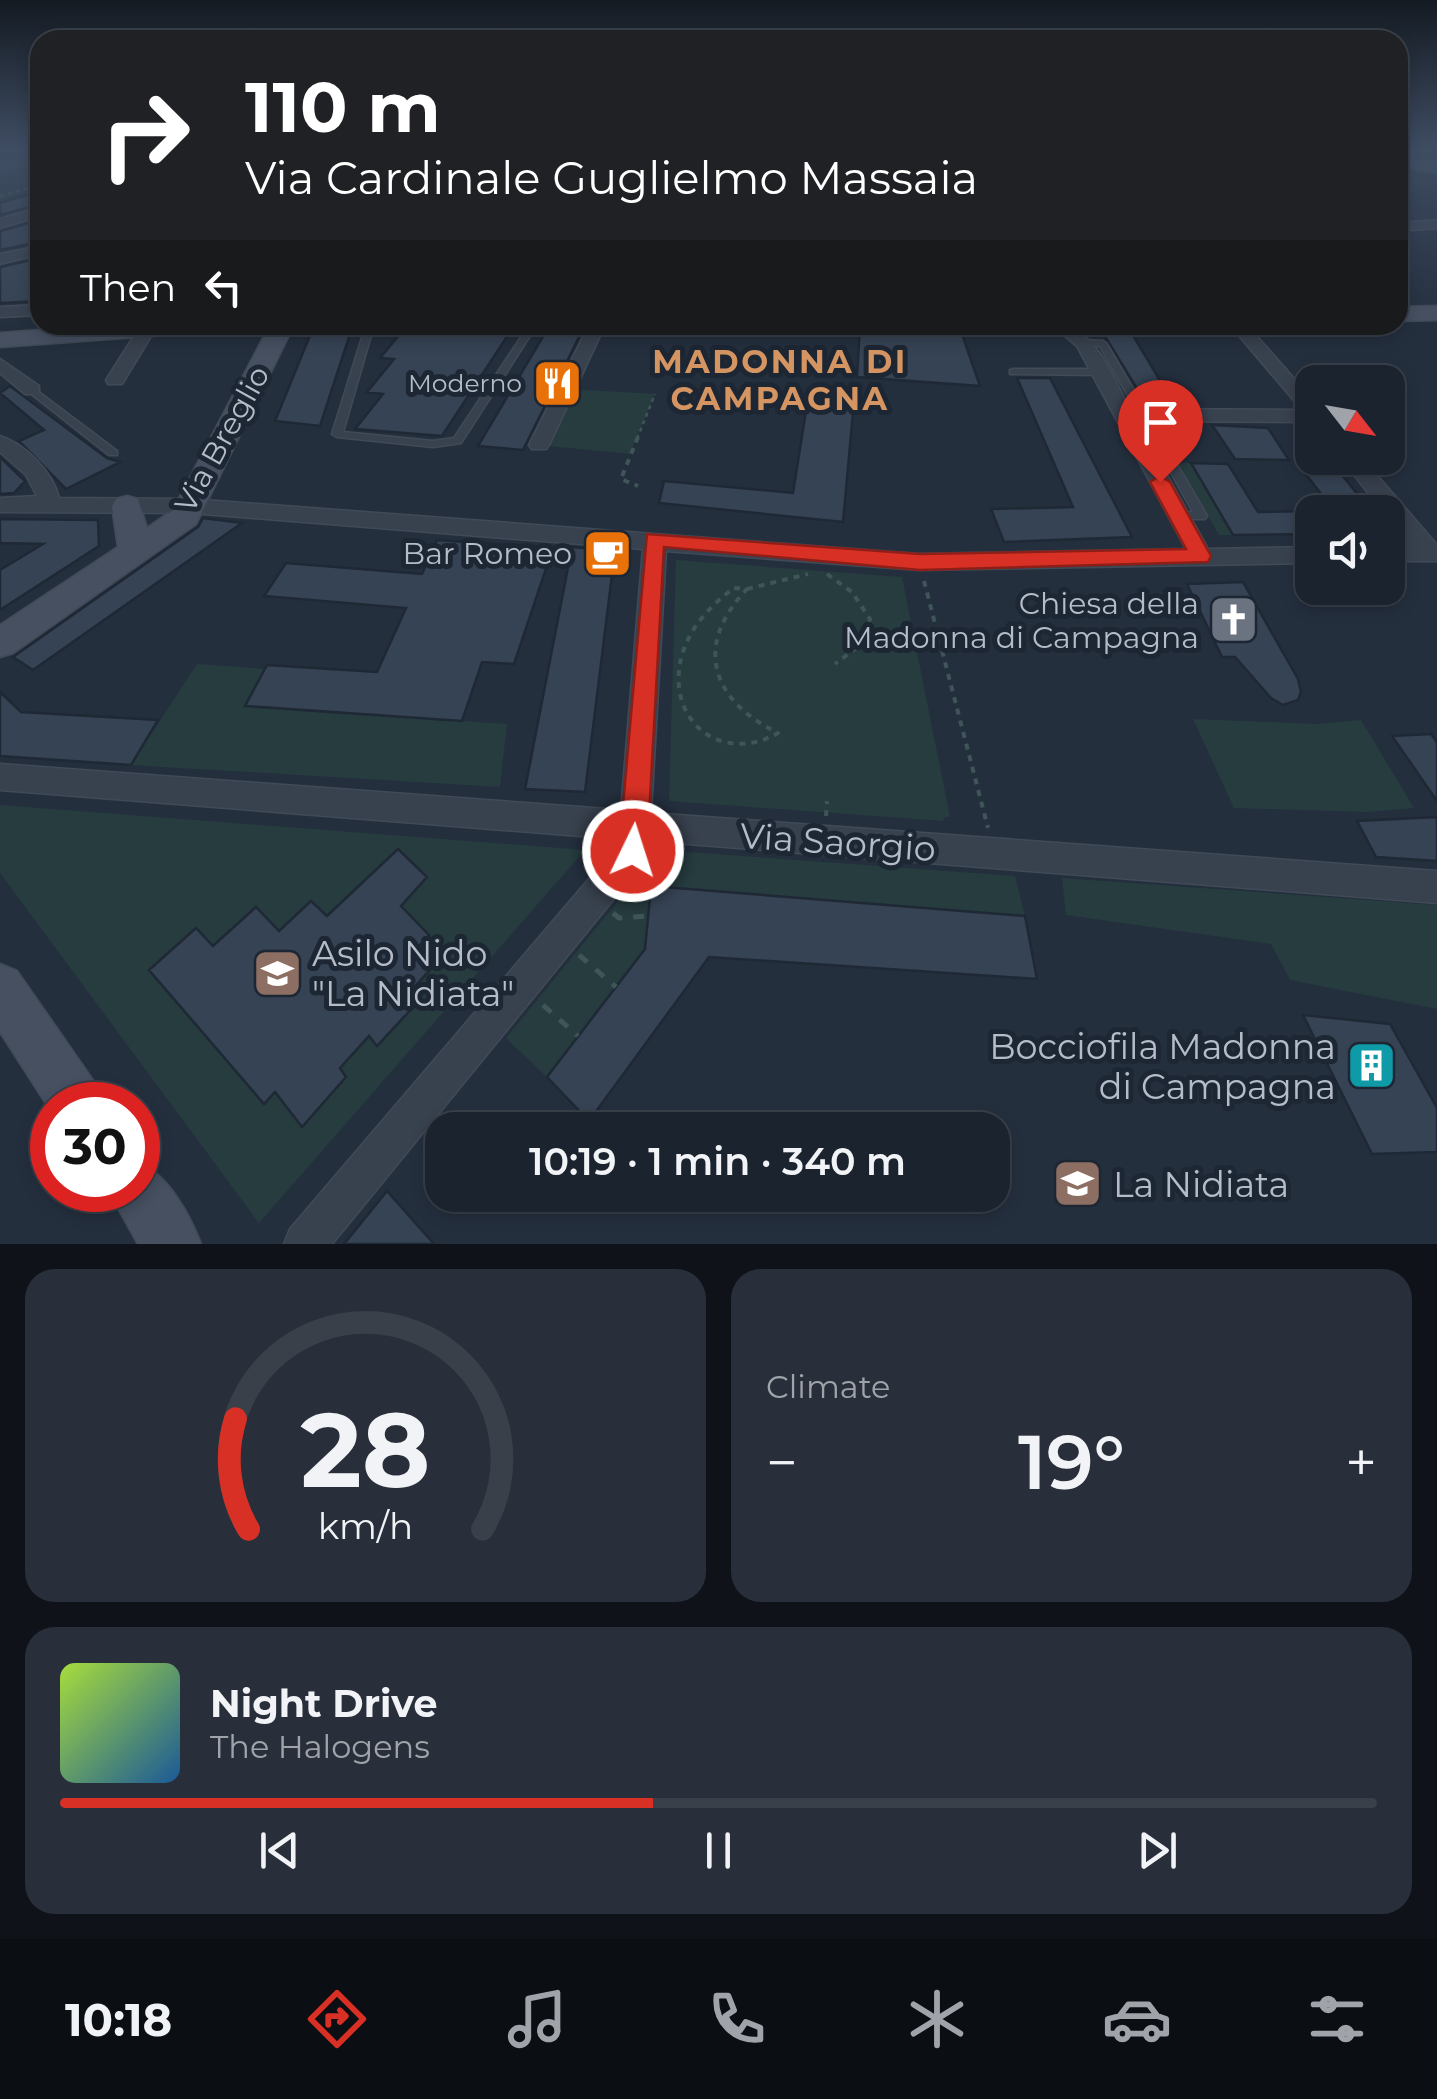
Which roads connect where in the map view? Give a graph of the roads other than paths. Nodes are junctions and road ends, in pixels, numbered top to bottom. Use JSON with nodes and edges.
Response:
{"nodes":[{"id":1,"x":30,"y":214,"type":"edge"},
{"id":2,"x":0,"y":224,"type":"edge"},
{"id":3,"x":1437,"y":224,"type":"edge"},
{"id":4,"x":1408,"y":226,"type":"edge"},
{"id":5,"x":30,"y":252,"type":"edge"},
{"id":6,"x":0,"y":258,"type":"edge"},
{"id":7,"x":30,"y":310,"type":"edge"},
{"id":8,"x":0,"y":312,"type":"edge"},
{"id":9,"x":1437,"y":313,"type":"edge"},
{"id":10,"x":1408,"y":314,"type":"edge"},
{"id":11,"x":61,"y":335,"type":"edge"},
{"id":12,"x":143,"y":335,"type":"edge"},
{"id":13,"x":277,"y":335,"type":"edge"},
{"id":14,"x":367,"y":335,"type":"edge"},
{"id":15,"x":526,"y":335,"type":"edge"},
{"id":16,"x":592,"y":335,"type":"edge"},
{"id":17,"x":1084,"y":335,"type":"edge"},
{"id":18,"x":1086,"y":335,"type":"edge"},
{"id":19,"x":1246,"y":335,"type":"edge"},
{"id":20,"x":0,"y":340,"type":"edge"},
{"id":21,"x":0,"y":364,"type":"edge"},
{"id":22,"x":1013,"y":372,"type":"dead end"},
{"id":23,"x":1100,"y":372,"type":"junction"},
{"id":24,"x":115,"y":380,"type":"dead end"},
{"id":25,"x":32,"y":390,"type":"joint"},
{"id":26,"x":1295,"y":393,"type":"edge"},
{"id":27,"x":1295,"y":413,"type":"edge"},
{"id":28,"x":1134,"y":416,"type":"junction"},
{"id":29,"x":539,"y":445,"type":"dead end"},
{"id":30,"x":4,"y":452,"type":"edge"},
{"id":31,"x":113,"y":454,"type":"dead end"},
{"id":32,"x":1365,"y":475,"type":"edge"},
{"id":33,"x":0,"y":505,"type":"edge"},
{"id":34,"x":46,"y":506,"type":"junction"},
{"id":35,"x":127,"y":506,"type":"junction"},
{"id":36,"x":191,"y":506,"type":"junction"},
{"id":37,"x":654,"y":539,"type":"junction"},
{"id":38,"x":135,"y":551,"type":"junction"},
{"id":39,"x":1432,"y":553,"type":"edge"},
{"id":40,"x":1405,"y":554,"type":"edge"},
{"id":41,"x":1295,"y":555,"type":"edge"},
{"id":42,"x":1201,"y":556,"type":"junction"},
{"id":43,"x":0,"y":644,"type":"edge"},
{"id":44,"x":0,"y":777,"type":"edge"},
{"id":45,"x":634,"y":828,"type":"junction"},
{"id":46,"x":1437,"y":887,"type":"edge"},
{"id":47,"x":0,"y":988,"type":"edge"},
{"id":48,"x":63,"y":1082,"type":"edge"},
{"id":49,"x":151,"y":1212,"type":"edge"},
{"id":50,"x":172,"y":1244,"type":"edge"},
{"id":51,"x":305,"y":1244,"type":"edge"}],
"edges":[{"from":1,"to":2,"type":"street"},
{"from":3,"to":4,"type":"street"},
{"from":5,"to":6,"type":"street"},
{"from":7,"to":8,"type":"street"},
{"from":9,"to":10,"type":"street"},
{"from":11,"to":20,"type":"street"},
{"from":12,"to":24,"type":"street"},
{"from":13,"to":36,"type":"street","name":"Via Breglio"},
{"from":14,"to":15,"type":"lane"},
{"from":16,"to":29,"type":"street"},
{"from":17,"to":23,"type":"street"},
{"from":18,"to":28,"type":"lane"},
{"from":19,"to":26,"type":"street"},
{"from":21,"to":25,"type":"street"},
{"from":22,"to":23,"type":"lane"},
{"from":23,"to":28,"type":"street"},
{"from":25,"to":31,"type":"lane"},
{"from":27,"to":28,"type":"street"},
{"from":28,"to":42,"type":"street"},
{"from":30,"to":34,"type":"street"},
{"from":32,"to":39,"type":"street"},
{"from":33,"to":34,"type":"street"},
{"from":34,"to":35,"type":"street"},
{"from":35,"to":36,"type":"street"},
{"from":35,"to":38,"type":"street"},
{"from":36,"to":37,"type":"street"},
{"from":36,"to":38,"type":"street","name":"Via Breglio"},
{"from":37,"to":42,"type":"street"},
{"from":37,"to":45,"type":"street"},
{"from":38,"to":43,"type":"street","name":"Via Breglio"},
{"from":39,"to":40,"type":"street"},
{"from":41,"to":42,"type":"street"},
{"from":44,"to":45,"type":"street","name":"Via Saorgio"},
{"from":45,"to":46,"type":"street","name":"Via Saorgio"},
{"from":45,"to":51,"type":"street"},
{"from":47,"to":48,"type":"street"},
{"from":49,"to":50,"type":"street"}]}
